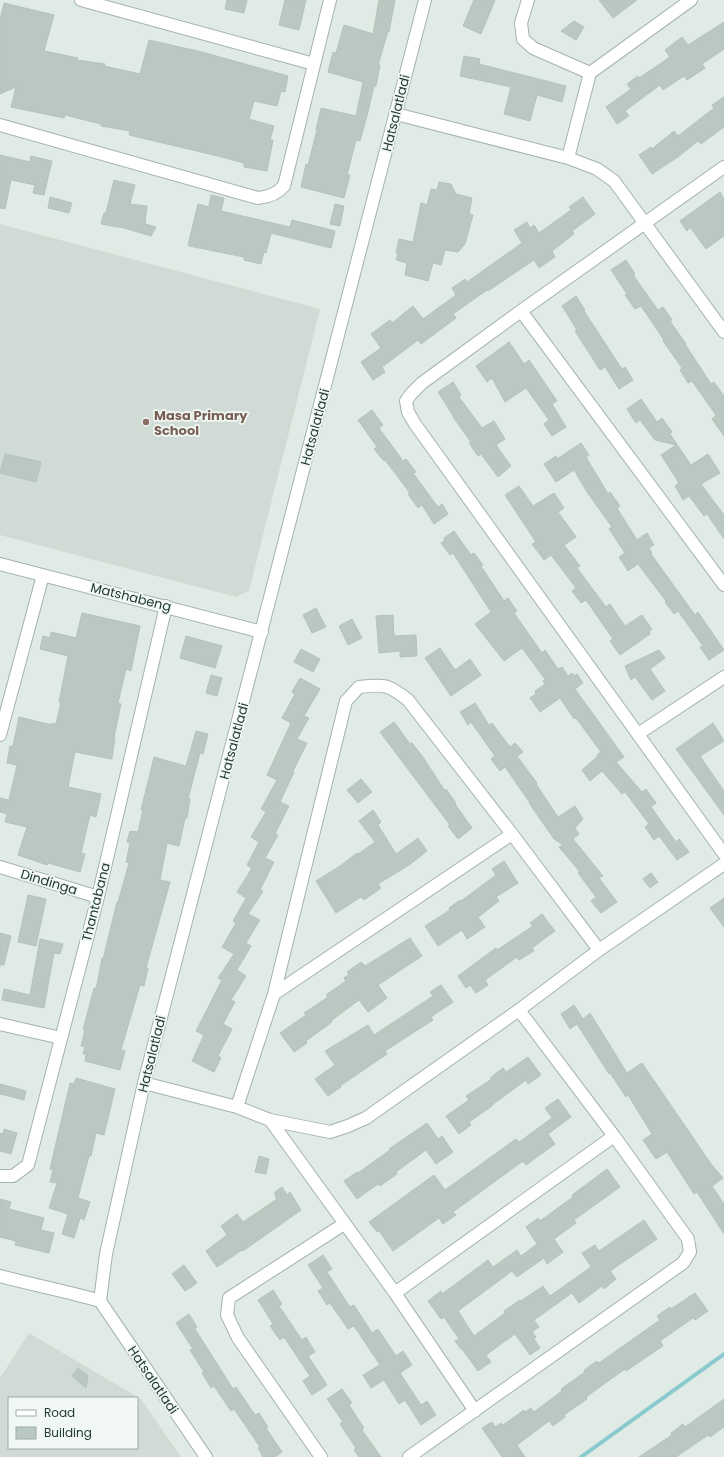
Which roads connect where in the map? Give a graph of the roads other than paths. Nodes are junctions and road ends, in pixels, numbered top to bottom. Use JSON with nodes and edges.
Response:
{"nodes":[{"id":1,"x":81,"y":0,"type":"edge"},
{"id":2,"x":330,"y":0,"type":"edge"},
{"id":3,"x":426,"y":0,"type":"edge"},
{"id":4,"x":528,"y":0,"type":"edge"},
{"id":5,"x":691,"y":0,"type":"edge"},
{"id":6,"x":314,"y":64,"type":"junction"},
{"id":7,"x":590,"y":73,"type":"junction"},
{"id":8,"x":396,"y":114,"type":"junction"},
{"id":9,"x":0,"y":125,"type":"edge"},
{"id":10,"x":568,"y":158,"type":"junction"},
{"id":11,"x":724,"y":167,"type":"edge"},
{"id":12,"x":646,"y":223,"type":"junction"},
{"id":13,"x":521,"y":311,"type":"junction"},
{"id":14,"x":724,"y":332,"type":"edge"},
{"id":15,"x":0,"y":564,"type":"edge"},
{"id":16,"x":43,"y":575,"type":"junction"},
{"id":17,"x":724,"y":585,"type":"edge"},
{"id":18,"x":166,"y":606,"type":"junction"},
{"id":19,"x":262,"y":632,"type":"junction"},
{"id":20,"x":724,"y":676,"type":"edge"},
{"id":21,"x":638,"y":734,"type":"junction"},
{"id":22,"x":0,"y":735,"type":"edge"},
{"id":23,"x":512,"y":834,"type":"junction"},
{"id":24,"x":724,"y":854,"type":"edge"},
{"id":25,"x":724,"y":864,"type":"edge"},
{"id":26,"x":0,"y":867,"type":"edge"},
{"id":27,"x":98,"y":898,"type":"junction"},
{"id":28,"x":599,"y":950,"type":"junction"},
{"id":29,"x":274,"y":994,"type":"junction"},
{"id":30,"x":519,"y":1010,"type":"junction"},
{"id":31,"x":0,"y":1024,"type":"edge"},
{"id":32,"x":61,"y":1038,"type":"junction"},
{"id":33,"x":144,"y":1083,"type":"junction"},
{"id":34,"x":237,"y":1107,"type":"junction"},
{"id":35,"x":270,"y":1120,"type":"junction"},
{"id":36,"x":614,"y":1136,"type":"junction"},
{"id":37,"x":0,"y":1176,"type":"edge"},
{"id":38,"x":344,"y":1224,"type":"junction"},
{"id":39,"x":0,"y":1276,"type":"edge"},
{"id":40,"x":395,"y":1293,"type":"junction"},
{"id":41,"x":100,"y":1301,"type":"junction"},
{"id":42,"x":475,"y":1411,"type":"junction"},
{"id":43,"x":206,"y":1457,"type":"edge"},
{"id":44,"x":321,"y":1457,"type":"edge"},
{"id":45,"x":409,"y":1457,"type":"edge"}],
"edges":[{"from":1,"to":6,"type":"street"},
{"from":2,"to":6,"type":"street"},
{"from":3,"to":8,"type":"street","name":"Hatsalatladi"},
{"from":4,"to":7,"type":"street"},
{"from":5,"to":7,"type":"street"},
{"from":6,"to":9,"type":"street"},
{"from":7,"to":10,"type":"street"},
{"from":8,"to":10,"type":"street"},
{"from":8,"to":19,"type":"street","name":"Hatsalatladi"},
{"from":10,"to":12,"type":"street"},
{"from":11,"to":12,"type":"street"},
{"from":12,"to":13,"type":"street"},
{"from":12,"to":14,"type":"street"},
{"from":13,"to":17,"type":"street"},
{"from":13,"to":21,"type":"street"},
{"from":15,"to":16,"type":"street","name":"Matshabeng"},
{"from":16,"to":18,"type":"street","name":"Matshabeng"},
{"from":16,"to":22,"type":"street"},
{"from":18,"to":19,"type":"street","name":"Matshabeng"},
{"from":18,"to":27,"type":"street","name":"Thantabana"},
{"from":19,"to":33,"type":"street","name":"Hatsalatladi"},
{"from":20,"to":21,"type":"street"},
{"from":21,"to":24,"type":"street"},
{"from":23,"to":28,"type":"street"},
{"from":23,"to":29,"type":"street"},
{"from":23,"to":29,"type":"street"},
{"from":25,"to":28,"type":"street"},
{"from":26,"to":27,"type":"street","name":"Dindinga"},
{"from":27,"to":32,"type":"street","name":"Thantabana"},
{"from":28,"to":30,"type":"street"},
{"from":29,"to":34,"type":"street"},
{"from":30,"to":35,"type":"street"},
{"from":30,"to":36,"type":"street"},
{"from":31,"to":32,"type":"street"},
{"from":32,"to":37,"type":"street","name":"Thantabana"},
{"from":33,"to":34,"type":"street"},
{"from":33,"to":41,"type":"street","name":"Hatsalatladi"},
{"from":34,"to":35,"type":"street"},
{"from":35,"to":38,"type":"street"},
{"from":36,"to":40,"type":"street"},
{"from":36,"to":42,"type":"street"},
{"from":38,"to":40,"type":"street"},
{"from":38,"to":44,"type":"street"},
{"from":39,"to":41,"type":"street"},
{"from":40,"to":42,"type":"street"},
{"from":41,"to":43,"type":"street","name":"Hatsalatladi"},
{"from":42,"to":45,"type":"street"}]}
